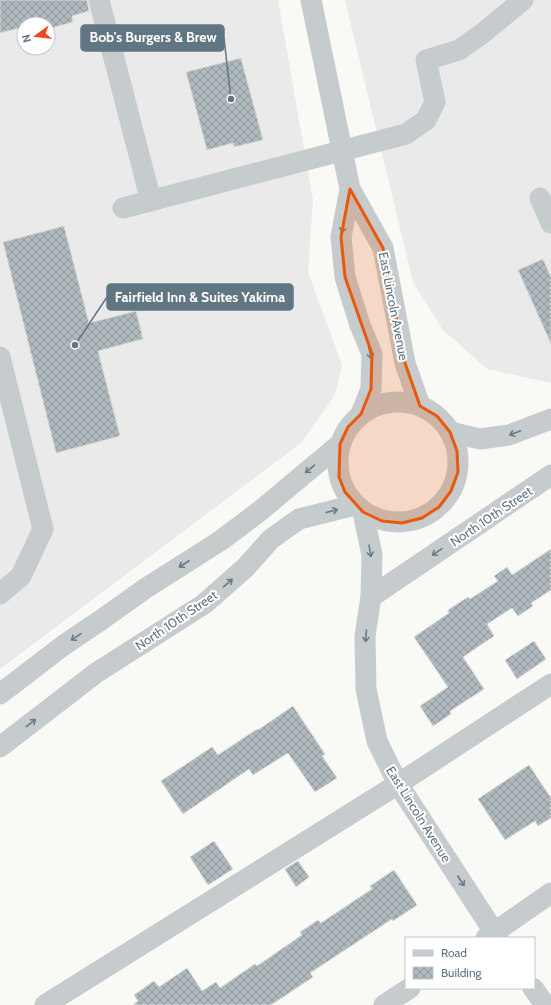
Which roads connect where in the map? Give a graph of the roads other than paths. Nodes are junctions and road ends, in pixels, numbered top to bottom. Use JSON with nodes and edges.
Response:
{"nodes":[{"id":1,"x":99,"y":0,"type":"edge"},
{"id":2,"x":311,"y":0,"type":"edge"},
{"id":3,"x":523,"y":0,"type":"edge"},
{"id":4,"x":342,"y":150,"type":"junction"},
{"id":5,"x":350,"y":189,"type":"junction"},
{"id":6,"x":540,"y":198,"type":"dead end"},
{"id":7,"x":151,"y":200,"type":"junction"},
{"id":8,"x":123,"y":208,"type":"dead end"},
{"id":9,"x":551,"y":223,"type":"edge"},
{"id":10,"x":0,"y":357,"type":"edge"},
{"id":11,"x":420,"y":406,"type":"junction"},
{"id":12,"x":361,"y":414,"type":"junction"},
{"id":13,"x":551,"y":419,"type":"edge"},
{"id":14,"x":450,"y":432,"type":"junction"},
{"id":15,"x":340,"y":444,"type":"junction"},
{"id":16,"x":551,"y":476,"type":"edge"},
{"id":17,"x":359,"y":509,"type":"junction"},
{"id":18,"x":0,"y":594,"type":"edge"},
{"id":19,"x":371,"y":597,"type":"junction"},
{"id":20,"x":551,"y":684,"type":"edge"},
{"id":21,"x":0,"y":694,"type":"edge"},
{"id":22,"x":0,"y":747,"type":"edge"},
{"id":23,"x":398,"y":784,"type":"junction"},
{"id":24,"x":551,"y":893,"type":"edge"},
{"id":25,"x":493,"y":936,"type":"edge"},
{"id":26,"x":408,"y":989,"type":"edge"},
{"id":27,"x":534,"y":989,"type":"edge"},
{"id":28,"x":45,"y":1005,"type":"edge"},
{"id":29,"x":384,"y":1005,"type":"edge"},
{"id":30,"x":545,"y":1005,"type":"edge"}],
"edges":[{"from":1,"to":7,"type":"street"},
{"from":2,"to":4,"type":"street","name":"East Lincoln Avenue"},
{"from":3,"to":4,"type":"street"},
{"from":4,"to":5,"type":"street","name":"East Lincoln Avenue"},
{"from":4,"to":7,"type":"street"},
{"from":5,"to":11,"type":"street","name":"East Lincoln Avenue"},
{"from":5,"to":12,"type":"street","name":"East Lincoln Avenue","one_way":true},
{"from":6,"to":9,"type":"street"},
{"from":7,"to":8,"type":"street"},
{"from":10,"to":18,"type":"street"},
{"from":11,"to":12,"type":"street"},
{"from":11,"to":14,"type":"street"},
{"from":12,"to":15,"type":"street"},
{"from":13,"to":14,"type":"street","one_way":true},
{"from":14,"to":17,"type":"street"},
{"from":15,"to":17,"type":"street"},
{"from":15,"to":21,"type":"street","one_way":true},
{"from":16,"to":19,"type":"street","name":"North 10th Street","one_way":true},
{"from":17,"to":19,"type":"street","name":"East Lincoln Avenue","one_way":true},
{"from":22,"to":17,"type":"street","name":"North 10th Street","one_way":true},
{"from":19,"to":23,"type":"street","name":"East Lincoln Avenue","one_way":true},
{"from":20,"to":23,"type":"street"},
{"from":23,"to":25,"type":"street","name":"East Lincoln Avenue","one_way":true},
{"from":23,"to":28,"type":"street"},
{"from":24,"to":25,"type":"street"},
{"from":26,"to":29,"type":"street"},
{"from":27,"to":30,"type":"street"}]}
